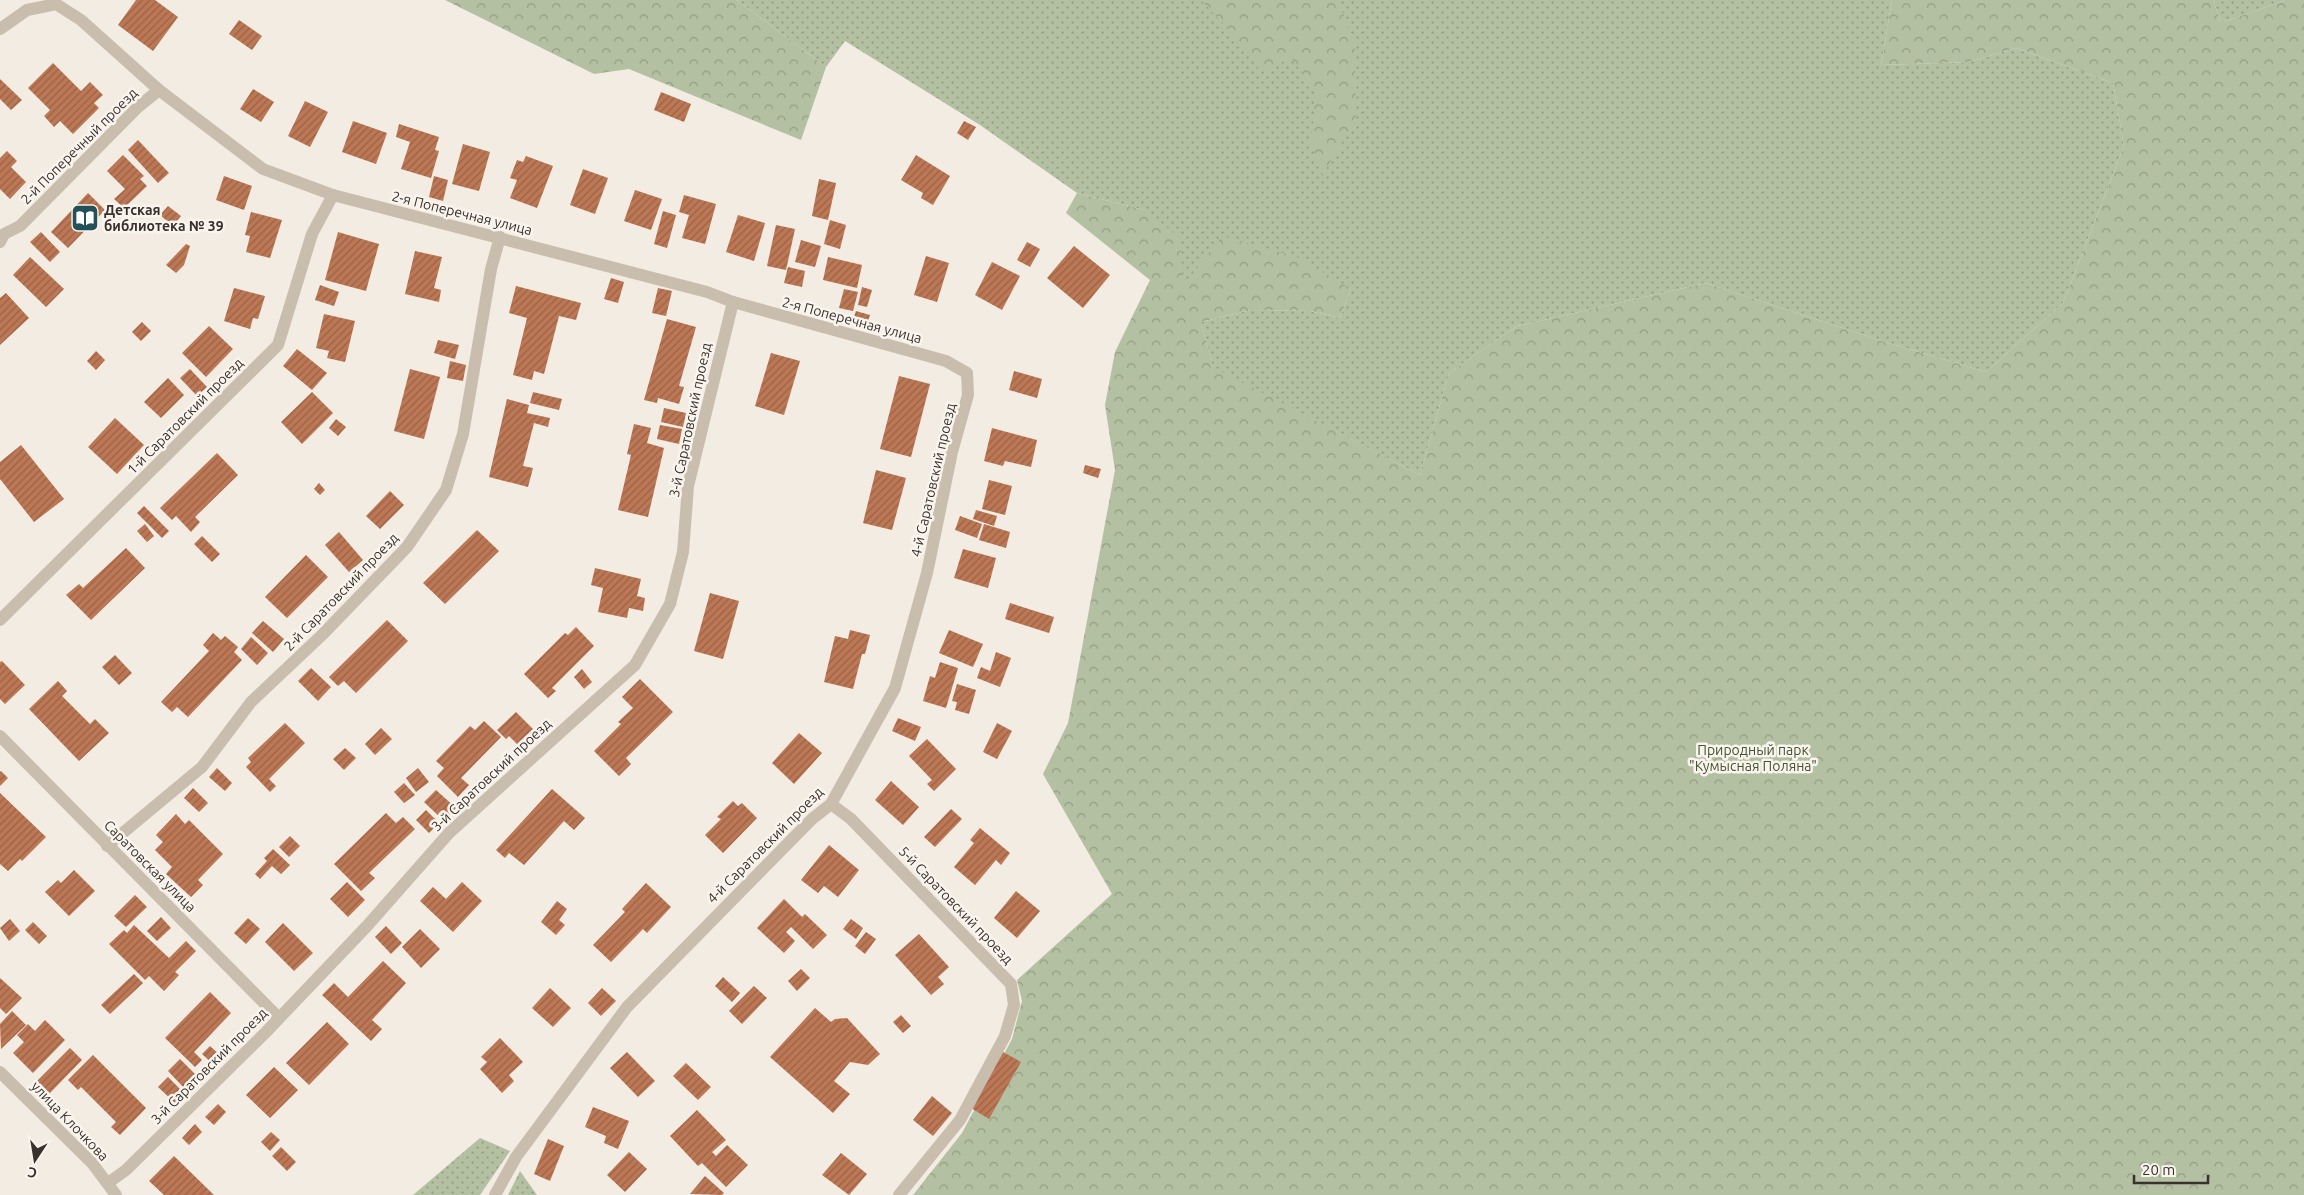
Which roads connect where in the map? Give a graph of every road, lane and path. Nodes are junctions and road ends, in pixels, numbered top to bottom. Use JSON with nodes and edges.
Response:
{"nodes":[{"id":1,"x":0,"y":29,"type":"edge"},
{"id":2,"x":159,"y":90,"type":"junction"},
{"id":3,"x":333,"y":195,"type":"junction"},
{"id":4,"x":1,"y":235,"type":"edge"},
{"id":5,"x":500,"y":238,"type":"junction"},
{"id":6,"x":733,"y":302,"type":"junction"},
{"id":7,"x":968,"y":373,"type":"joint"},
{"id":8,"x":0,"y":620,"type":"edge"},
{"id":9,"x":0,"y":736,"type":"edge"},
{"id":10,"x":831,"y":804,"type":"junction"},
{"id":11,"x":107,"y":846,"type":"junction"},
{"id":12,"x":278,"y":1018,"type":"junction"},
{"id":13,"x":0,"y":1072,"type":"edge"},
{"id":14,"x":108,"y":1183,"type":"junction"},
{"id":15,"x":116,"y":1195,"type":"edge"},
{"id":16,"x":496,"y":1195,"type":"edge"},
{"id":17,"x":899,"y":1195,"type":"edge"}],
"edges":[{"from":1,"to":2,"type":"street","name":"2-я Поперечная улица"},
{"from":2,"to":3,"type":"street","name":"2-я Поперечная улица"},
{"from":2,"to":4,"type":"street","name":"2-й Поперечный проезд"},
{"from":3,"to":5,"type":"street","name":"2-я Поперечная улица"},
{"from":3,"to":8,"type":"street","name":"1-й Саратовский проезд"},
{"from":5,"to":6,"type":"street","name":"2-я Поперечная улица"},
{"from":5,"to":11,"type":"street","name":"2-й Саратовский проезд"},
{"from":6,"to":7,"type":"street","name":"2-я Поперечная улица"},
{"from":6,"to":12,"type":"street","name":"3-й Саратовский проезд"},
{"from":7,"to":10,"type":"street","name":"4-й Саратовский проезд"},
{"from":9,"to":11,"type":"street","name":"Саратовская улица"},
{"from":10,"to":16,"type":"street","name":"4-й Саратовский проезд"},
{"from":10,"to":17,"type":"street","name":"5-й Саратовский проезд"},
{"from":11,"to":12,"type":"street","name":"Саратовская улица"},
{"from":12,"to":14,"type":"street","name":"3-й Саратовский проезд"},
{"from":13,"to":14,"type":"street","name":"улица Клочкова"},
{"from":14,"to":15,"type":"street","name":"улица Клочкова"}]}
